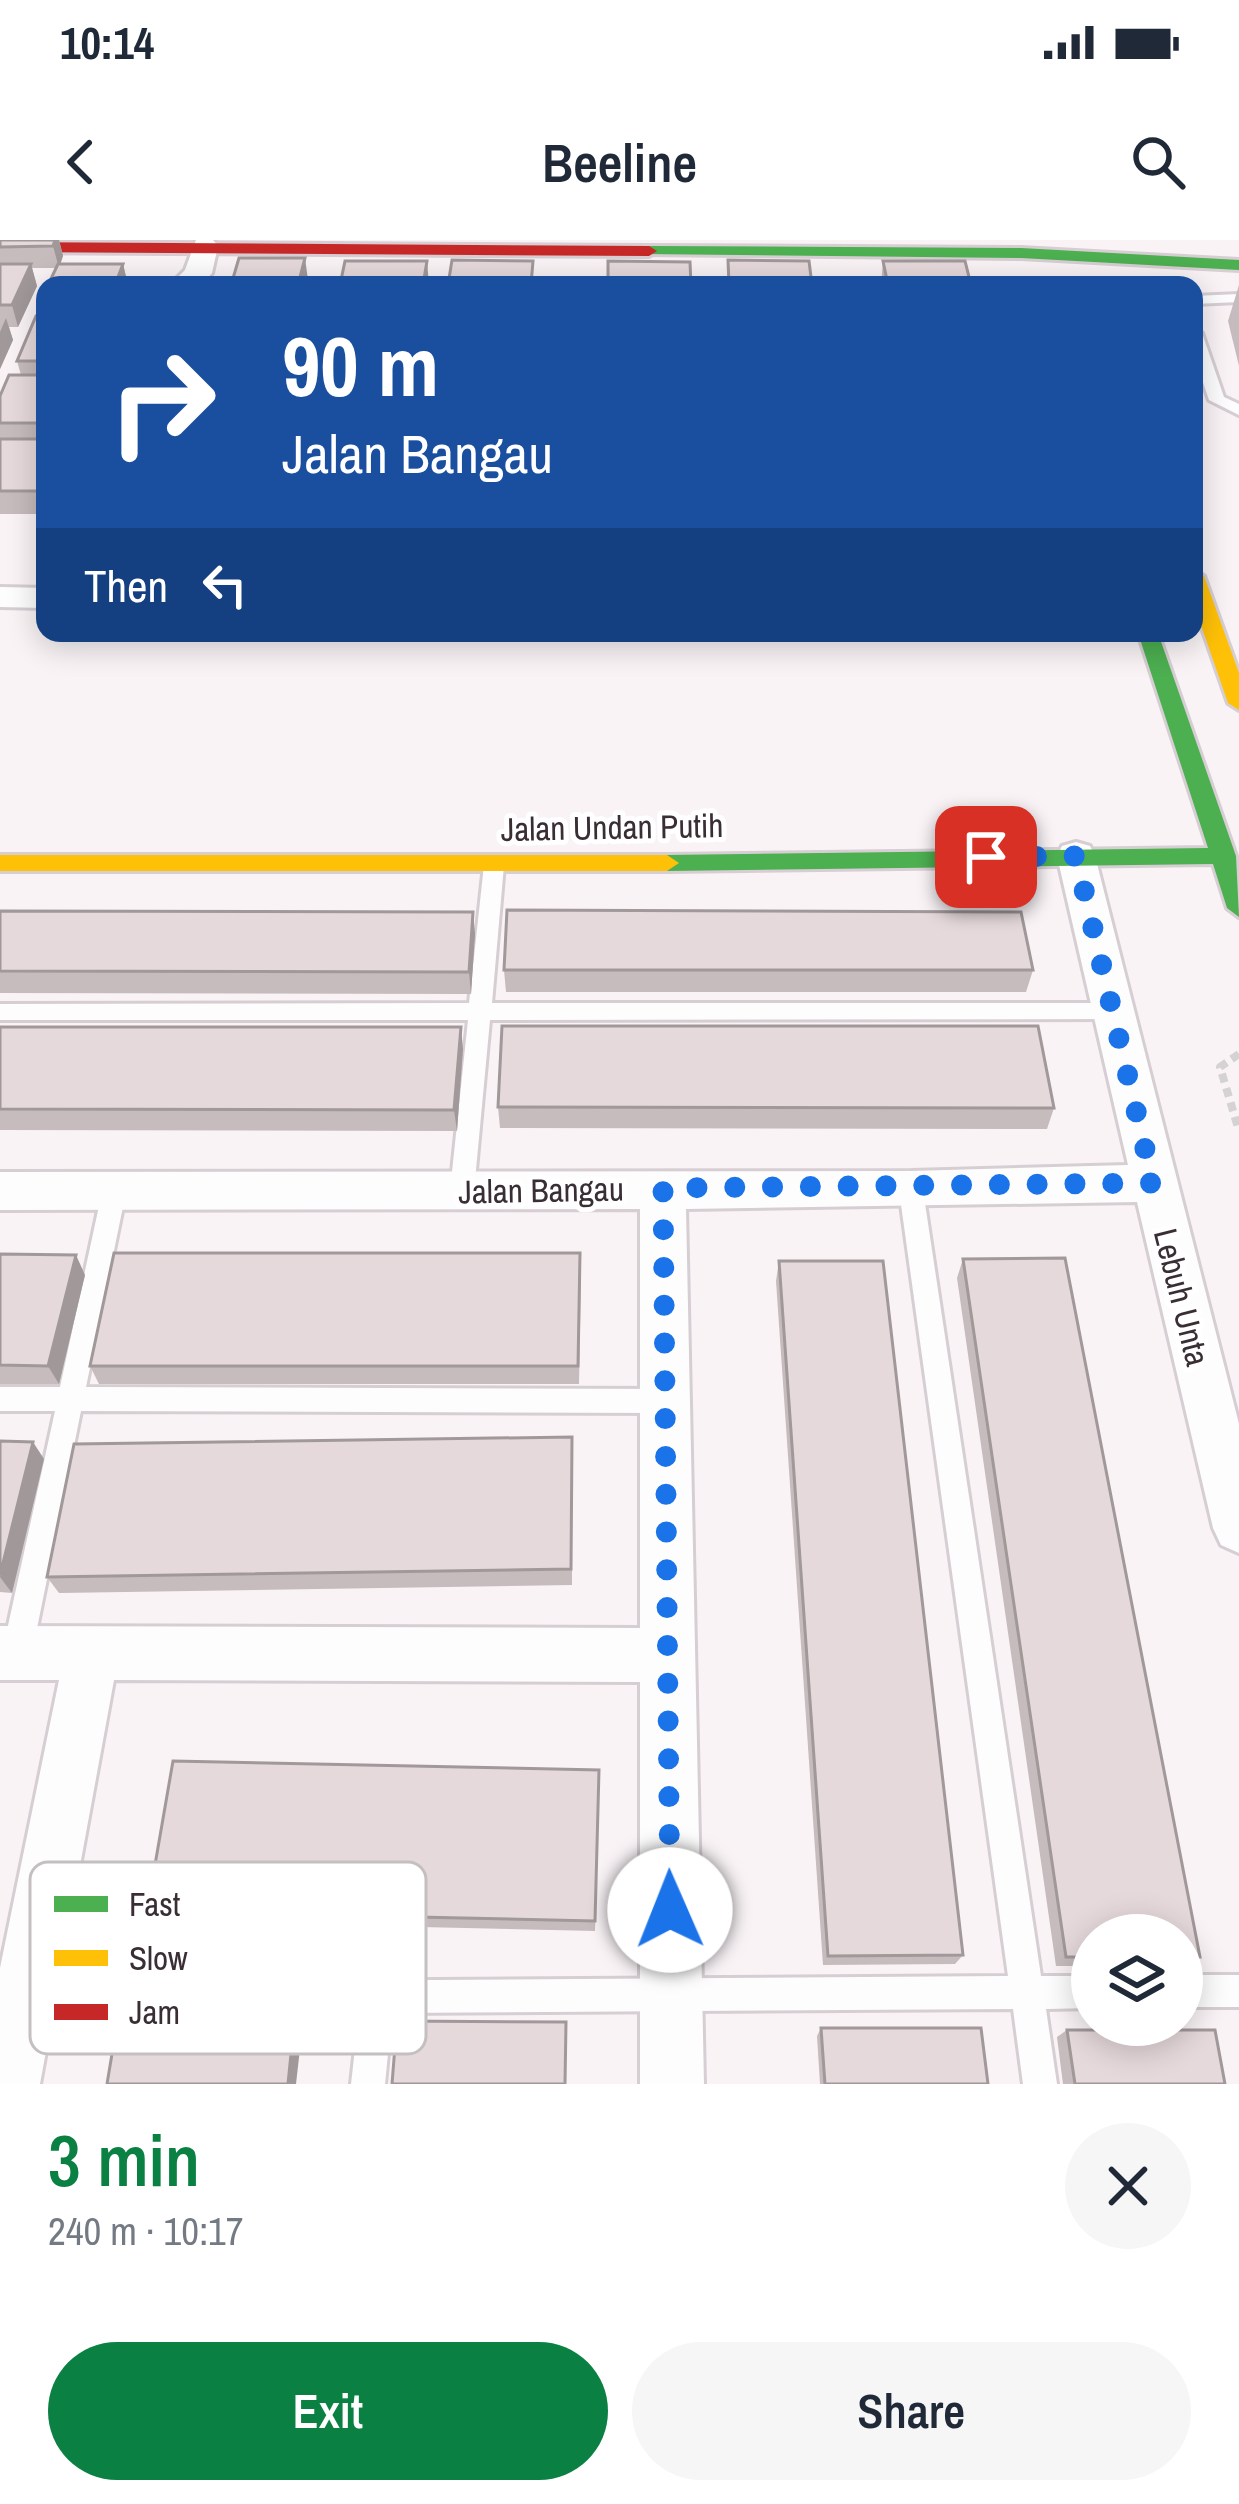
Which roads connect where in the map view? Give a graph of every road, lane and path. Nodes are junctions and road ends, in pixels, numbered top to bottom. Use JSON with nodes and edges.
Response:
{"nodes":[{"id":1,"x":192,"y":246,"type":"junction"},
{"id":2,"x":1020,"y":246,"type":"edge"},
{"id":3,"x":0,"y":248,"type":"edge"},
{"id":4,"x":1079,"y":248,"type":"edge"},
{"id":5,"x":1239,"y":265,"type":"edge"},
{"id":6,"x":194,"y":276,"type":"edge"},
{"id":7,"x":1027,"y":276,"type":"edge"},
{"id":8,"x":1239,"y":298,"type":"edge"},
{"id":9,"x":1203,"y":300,"type":"edge"},
{"id":10,"x":1203,"y":359,"type":"edge"},
{"id":11,"x":1239,"y":410,"type":"edge"},
{"id":12,"x":0,"y":597,"type":"edge"},
{"id":13,"x":36,"y":598,"type":"edge"},
{"id":14,"x":1203,"y":602,"type":"edge"},
{"id":15,"x":1151,"y":642,"type":"edge"},
{"id":16,"x":1239,"y":704,"type":"edge"},
{"id":17,"x":1076,"y":856,"type":"junction"},
{"id":18,"x":1224,"y":856,"type":"junction"},
{"id":19,"x":0,"y":863,"type":"edge"},
{"id":20,"x":494,"y":865,"type":"junction"},
{"id":21,"x":1239,"y":908,"type":"edge"},
{"id":22,"x":1114,"y":1011,"type":"junction"},
{"id":23,"x":0,"y":1012,"type":"edge"},
{"id":24,"x":479,"y":1012,"type":"junction"},
{"id":25,"x":1239,"y":1054,"type":"edge"},
{"id":26,"x":1239,"y":1131,"type":"edge"},
{"id":27,"x":1153,"y":1183,"type":"junction"},
{"id":28,"x":663,"y":1188,"type":"junction"},
{"id":29,"x":911,"y":1190,"type":"junction"},
{"id":30,"x":0,"y":1191,"type":"edge"},
{"id":31,"x":463,"y":1191,"type":"junction"},
{"id":32,"x":114,"y":1192,"type":"junction"},
{"id":33,"x":0,"y":1399,"type":"edge"},
{"id":34,"x":73,"y":1399,"type":"junction"},
{"id":35,"x":665,"y":1401,"type":"junction"},
{"id":36,"x":1239,"y":1528,"type":"edge"},
{"id":37,"x":8,"y":1653,"type":"edge"},
{"id":38,"x":92,"y":1653,"type":"junction"},
{"id":39,"x":667,"y":1654,"type":"junction"},
{"id":40,"x":44,"y":1862,"type":"edge"},
{"id":41,"x":30,"y":1921,"type":"edge"},
{"id":42,"x":1203,"y":1991,"type":"edge"},
{"id":43,"x":1239,"y":1991,"type":"edge"},
{"id":44,"x":1029,"y":1992,"type":"junction"},
{"id":45,"x":1071,"y":1992,"type":"edge"},
{"id":46,"x":671,"y":1996,"type":"junction"},
{"id":47,"x":426,"y":1997,"type":"edge"},
{"id":48,"x":12,"y":1999,"type":"edge"},
{"id":49,"x":371,"y":2054,"type":"edge"},
{"id":50,"x":8,"y":2084,"type":"edge"},
{"id":51,"x":368,"y":2084,"type":"edge"},
{"id":52,"x":671,"y":2084,"type":"edge"},
{"id":53,"x":1040,"y":2084,"type":"edge"}],
"edges":[{"from":1,"to":2,"type":"street"},
{"from":1,"to":3,"type":"street"},
{"from":1,"to":6,"type":"street"},
{"from":2,"to":4,"type":"street"},
{"from":2,"to":7,"type":"street"},
{"from":4,"to":5,"type":"street"},
{"from":8,"to":9,"type":"lane"},
{"from":10,"to":11,"type":"lane"},
{"from":12,"to":13,"type":"street"},
{"from":14,"to":16,"type":"street"},
{"from":15,"to":18,"type":"street"},
{"from":17,"to":18,"type":"street","name":"Jalan Undan Putih"},
{"from":17,"to":20,"type":"street","name":"Jalan Undan Putih"},
{"from":17,"to":22,"type":"street","name":"Lebuh Unta"},
{"from":18,"to":21,"type":"street"},
{"from":19,"to":20,"type":"street","name":"Jalan Undan Putih"},
{"from":20,"to":24,"type":"lane"},
{"from":22,"to":24,"type":"lane"},
{"from":22,"to":27,"type":"street","name":"Lebuh Unta"},
{"from":23,"to":24,"type":"lane"},
{"from":24,"to":31,"type":"lane"},
{"from":25,"to":26,"type":"path"},
{"from":27,"to":29,"type":"street","name":"Jalan Bangau"},
{"from":27,"to":36,"type":"street","name":"Lebuh Unta"},
{"from":28,"to":29,"type":"street","name":"Jalan Bangau"},
{"from":28,"to":31,"type":"street","name":"Jalan Bangau"},
{"from":28,"to":35,"type":"street"},
{"from":29,"to":44,"type":"lane"},
{"from":30,"to":32,"type":"street","name":"Jalan Bangau"},
{"from":31,"to":32,"type":"street","name":"Jalan Bangau"},
{"from":32,"to":34,"type":"lane"},
{"from":33,"to":34,"type":"lane"},
{"from":34,"to":35,"type":"lane"},
{"from":34,"to":37,"type":"lane"},
{"from":35,"to":39,"type":"street"},
{"from":37,"to":38,"type":"street"},
{"from":38,"to":39,"type":"street"},
{"from":38,"to":40,"type":"street"},
{"from":39,"to":46,"type":"street"},
{"from":41,"to":48,"type":"street"},
{"from":42,"to":43,"type":"lane"},
{"from":44,"to":45,"type":"lane"},
{"from":44,"to":46,"type":"lane"},
{"from":44,"to":53,"type":"lane"},
{"from":46,"to":47,"type":"lane"},
{"from":46,"to":52,"type":"street"},
{"from":48,"to":50,"type":"street"},
{"from":49,"to":51,"type":"lane"}]}
